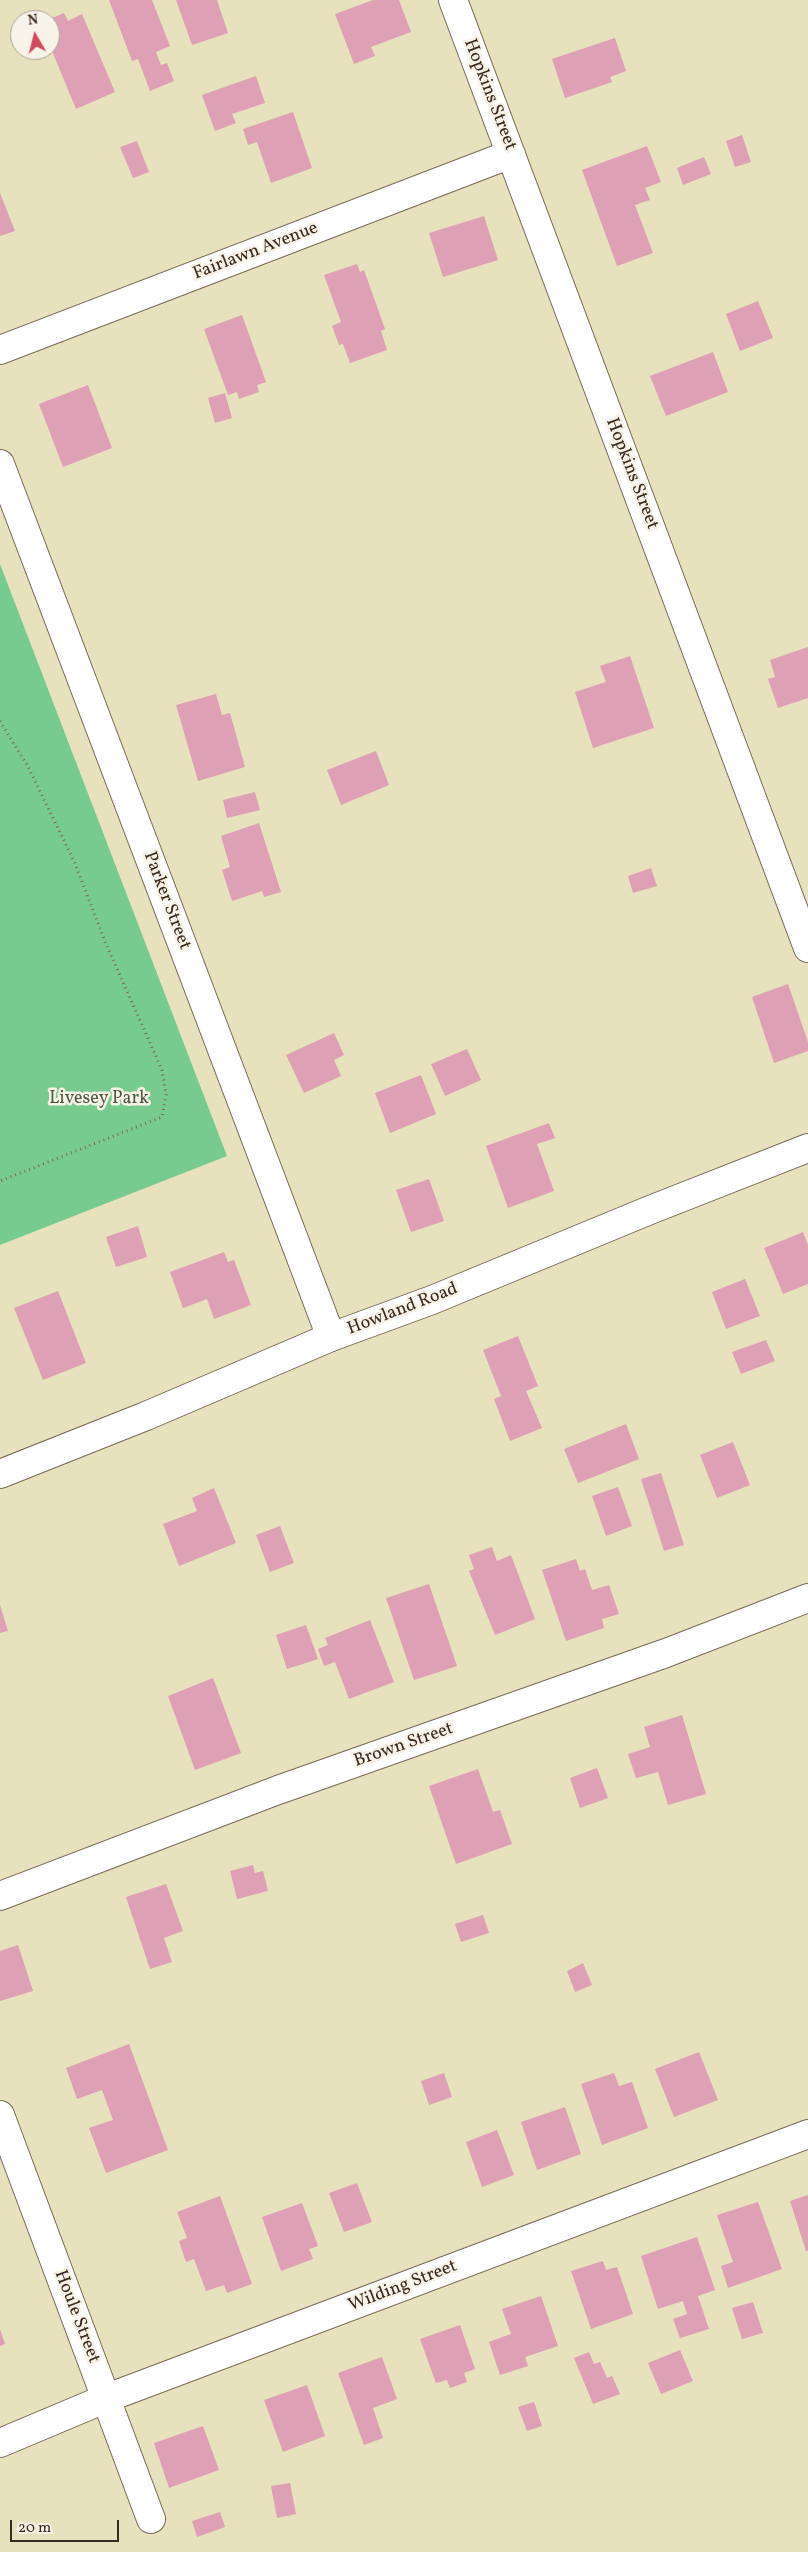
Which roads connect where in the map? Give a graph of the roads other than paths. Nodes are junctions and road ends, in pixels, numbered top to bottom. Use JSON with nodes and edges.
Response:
{"nodes":[{"id":1,"x":453,"y":0,"type":"edge"},
{"id":2,"x":511,"y":154,"type":"junction"},
{"id":3,"x":0,"y":350,"type":"edge"},
{"id":4,"x":0,"y":464,"type":"edge"},
{"id":5,"x":808,"y":948,"type":"edge"},
{"id":6,"x":808,"y":1148,"type":"edge"},
{"id":7,"x":331,"y":1337,"type":"junction"},
{"id":8,"x":0,"y":1474,"type":"edge"},
{"id":9,"x":808,"y":1598,"type":"edge"},
{"id":10,"x":0,"y":1896,"type":"edge"},
{"id":11,"x":0,"y":2115,"type":"edge"},
{"id":12,"x":808,"y":2134,"type":"edge"},
{"id":13,"x":107,"y":2398,"type":"junction"},
{"id":14,"x":0,"y":2443,"type":"edge"},
{"id":15,"x":151,"y":2518,"type":"dead end"}],
"edges":[{"from":1,"to":2,"type":"street","name":"Hopkins Street"},
{"from":2,"to":3,"type":"street","name":"Fairlawn Avenue"},
{"from":2,"to":5,"type":"street","name":"Hopkins Street"},
{"from":4,"to":7,"type":"street","name":"Parker Street"},
{"from":6,"to":7,"type":"street","name":"Howland Road"},
{"from":7,"to":8,"type":"street","name":"Howland Road"},
{"from":9,"to":10,"type":"street","name":"Brown Street"},
{"from":11,"to":13,"type":"street","name":"Houle Street"},
{"from":12,"to":13,"type":"street","name":"Wilding Street"},
{"from":13,"to":14,"type":"street","name":"Wilding Street"},
{"from":13,"to":15,"type":"street","name":"Houle Street"}]}
